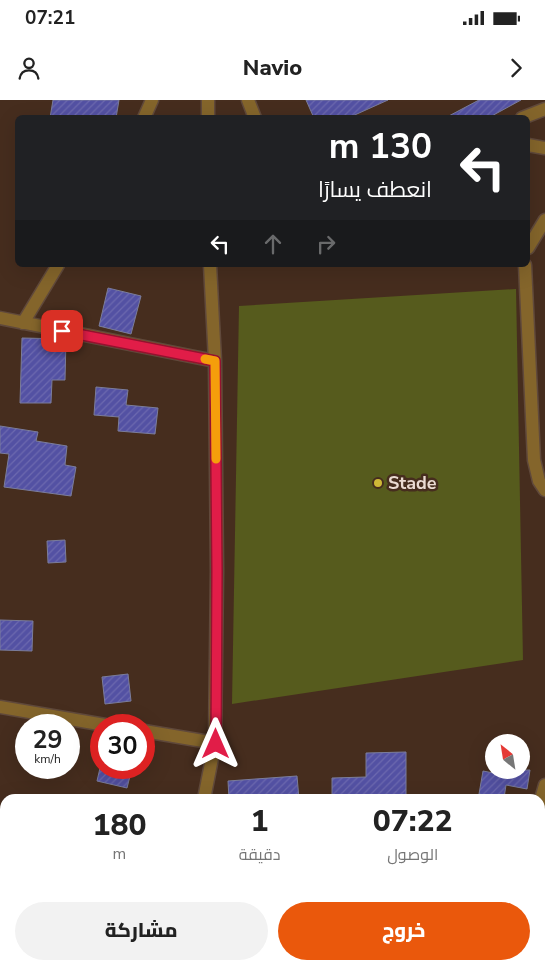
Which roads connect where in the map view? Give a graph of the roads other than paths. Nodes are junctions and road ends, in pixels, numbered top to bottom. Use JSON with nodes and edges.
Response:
{"nodes":[{"id":1,"x":152,"y":100,"type":"edge"},
{"id":2,"x":208,"y":100,"type":"edge"},
{"id":3,"x":248,"y":100,"type":"edge"},
{"id":4,"x":545,"y":109,"type":"edge"},
{"id":5,"x":145,"y":115,"type":"edge"},
{"id":6,"x":208,"y":115,"type":"edge"},
{"id":7,"x":254,"y":115,"type":"edge"},
{"id":8,"x":530,"y":115,"type":"edge"},
{"id":9,"x":530,"y":145,"type":"edge"},
{"id":10,"x":545,"y":148,"type":"edge"},
{"id":11,"x":545,"y":220,"type":"edge"},
{"id":12,"x":530,"y":245,"type":"edge"},
{"id":13,"x":57,"y":267,"type":"edge"},
{"id":14,"x":210,"y":267,"type":"edge"},
{"id":15,"x":525,"y":267,"type":"edge"},
{"id":16,"x":0,"y":318,"type":"edge"},
{"id":17,"x":24,"y":323,"type":"junction"},
{"id":18,"x":215,"y":361,"type":"junction"},
{"id":19,"x":545,"y":490,"type":"edge"},
{"id":20,"x":0,"y":707,"type":"edge"},
{"id":21,"x":90,"y":722,"type":"edge"},
{"id":22,"x":155,"y":734,"type":"edge"},
{"id":23,"x":216,"y":744,"type":"junction"},
{"id":24,"x":205,"y":794,"type":"edge"}],
"edges":[{"from":1,"to":5,"type":"street"},
{"from":2,"to":6,"type":"street"},
{"from":3,"to":7,"type":"street"},
{"from":4,"to":8,"type":"street"},
{"from":9,"to":10,"type":"street"},
{"from":11,"to":12,"type":"street"},
{"from":13,"to":17,"type":"street"},
{"from":14,"to":18,"type":"street"},
{"from":15,"to":19,"type":"street"},
{"from":16,"to":17,"type":"street"},
{"from":17,"to":18,"type":"street"},
{"from":18,"to":23,"type":"street"},
{"from":20,"to":21,"type":"street"},
{"from":22,"to":23,"type":"street"},
{"from":23,"to":24,"type":"street"}]}
